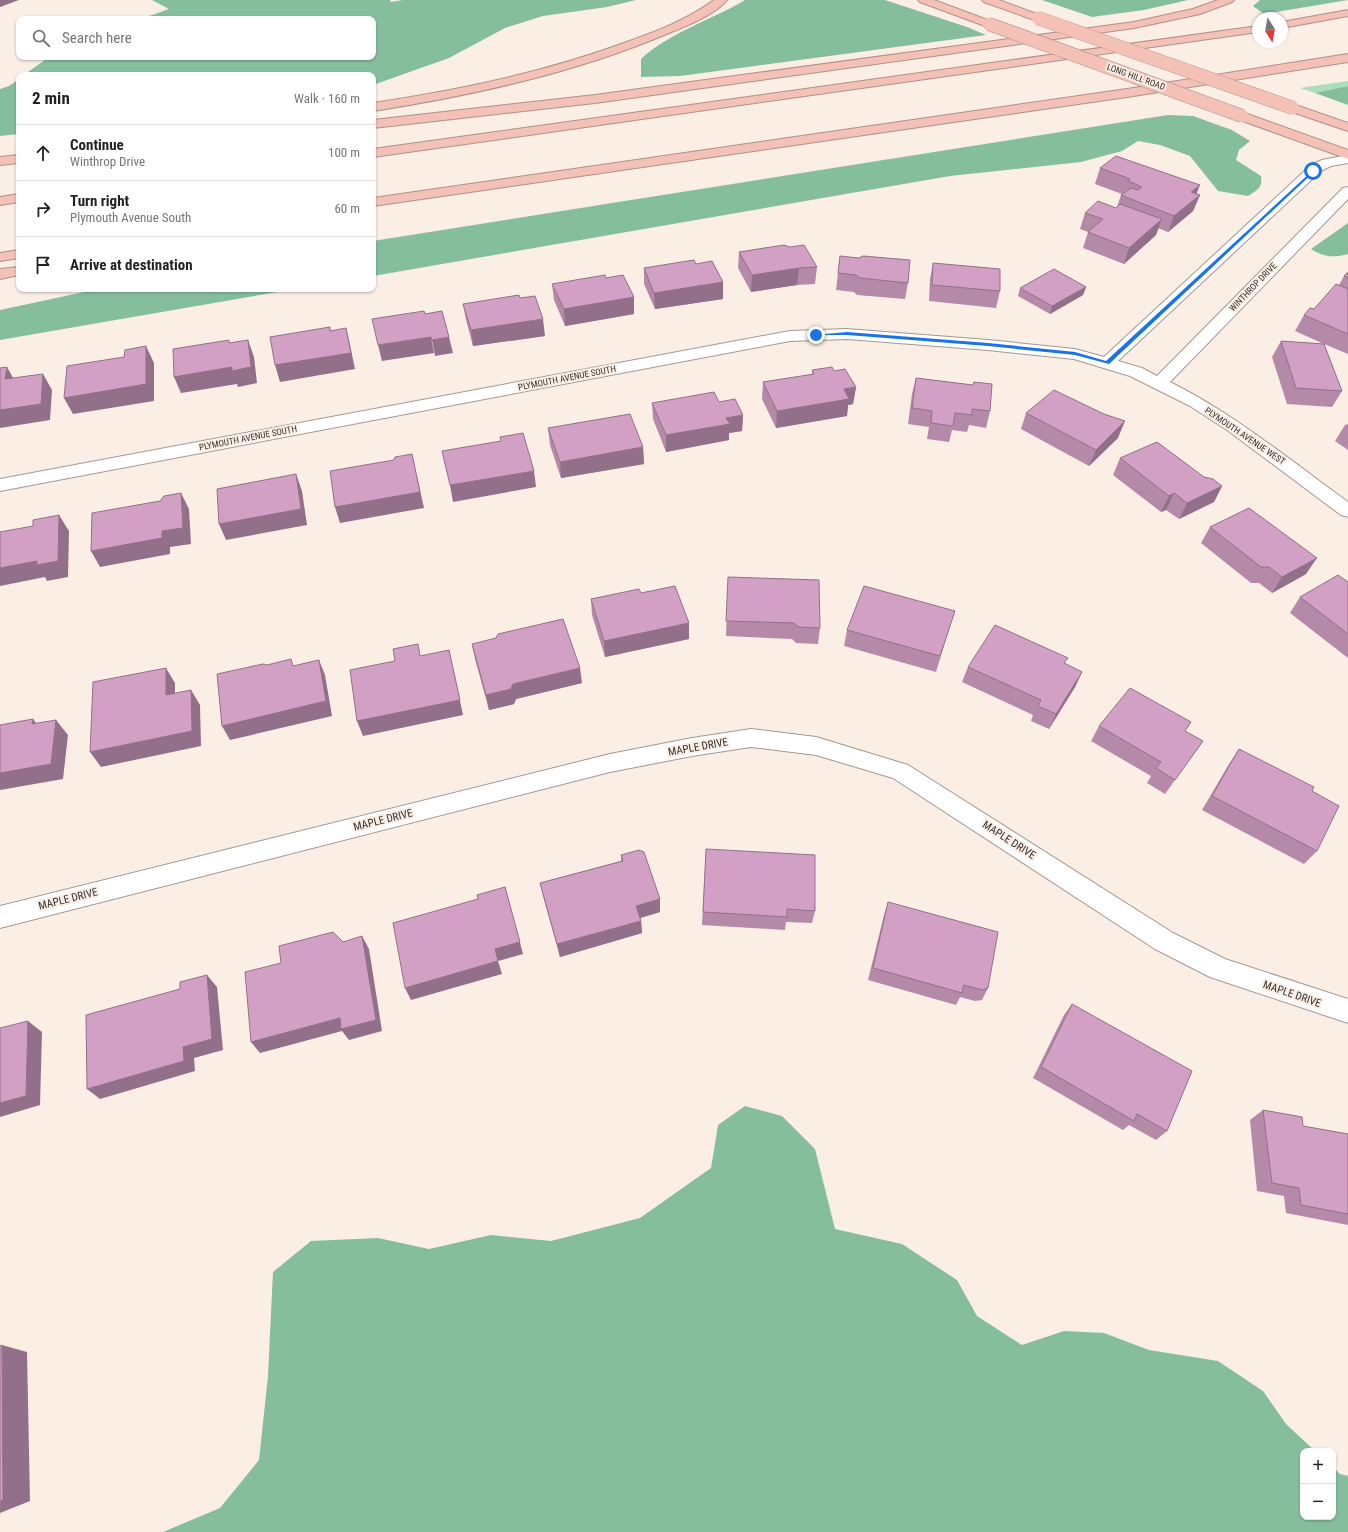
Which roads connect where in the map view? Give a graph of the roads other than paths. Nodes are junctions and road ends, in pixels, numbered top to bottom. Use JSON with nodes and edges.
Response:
{"nodes":[{"id":1,"x":721,"y":0,"type":"edge"},
{"id":2,"x":924,"y":0,"type":"edge"},
{"id":3,"x":988,"y":0,"type":"edge"},
{"id":4,"x":1228,"y":0,"type":"edge"},
{"id":5,"x":1348,"y":13,"type":"edge"},
{"id":6,"x":1288,"y":24,"type":"edge"},
{"id":7,"x":1252,"y":30,"type":"edge"},
{"id":8,"x":1348,"y":58,"type":"edge"},
{"id":9,"x":1348,"y":69,"type":"edge"},
{"id":10,"x":1193,"y":83,"type":"junction"},
{"id":11,"x":376,"y":106,"type":"edge"},
{"id":12,"x":376,"y":124,"type":"edge"},
{"id":13,"x":1348,"y":127,"type":"edge"},
{"id":14,"x":376,"y":153,"type":"edge"},
{"id":15,"x":1348,"y":155,"type":"edge"},
{"id":16,"x":16,"y":159,"type":"edge"},
{"id":17,"x":1348,"y":159,"type":"edge"},
{"id":18,"x":0,"y":161,"type":"edge"},
{"id":19,"x":1348,"y":191,"type":"edge"},
{"id":20,"x":422,"y":195,"type":"junction"},
{"id":21,"x":16,"y":198,"type":"edge"},
{"id":22,"x":0,"y":201,"type":"edge"},
{"id":23,"x":376,"y":202,"type":"edge"},
{"id":24,"x":376,"y":204,"type":"edge"},
{"id":25,"x":16,"y":254,"type":"edge"},
{"id":26,"x":0,"y":257,"type":"edge"},
{"id":27,"x":16,"y":271,"type":"edge"},
{"id":28,"x":0,"y":274,"type":"edge"},
{"id":29,"x":1107,"y":363,"type":"junction"},
{"id":30,"x":1136,"y":372,"type":"joint"},
{"id":31,"x":1159,"y":384,"type":"junction"},
{"id":32,"x":0,"y":485,"type":"edge"},
{"id":33,"x":1348,"y":510,"type":"edge"},
{"id":34,"x":0,"y":917,"type":"edge"},
{"id":35,"x":1348,"y":1011,"type":"edge"}],
"edges":[{"from":1,"to":11,"type":"highway"},
{"from":2,"to":15,"type":"highway","name":"LONG HILL ROAD","bridge":true},
{"from":3,"to":13,"type":"highway","bridge":true},
{"from":4,"to":12,"type":"highway"},
{"from":5,"to":6,"type":"highway"},
{"from":7,"to":14,"type":"highway"},
{"from":8,"to":10,"type":"highway"},
{"from":9,"to":10,"type":"highway"},
{"from":10,"to":20,"type":"highway"},
{"from":16,"to":18,"type":"highway"},
{"from":17,"to":29,"type":"street"},
{"from":19,"to":31,"type":"street","name":"WINTHROP DRIVE"},
{"from":20,"to":23,"type":"highway"},
{"from":20,"to":24,"type":"highway"},
{"from":21,"to":22,"type":"highway"},
{"from":25,"to":26,"type":"highway"},
{"from":27,"to":28,"type":"highway"},
{"from":29,"to":30,"type":"street","name":"PLYMOUTH AVENUE SOUTH"},
{"from":29,"to":32,"type":"street","name":"PLYMOUTH AVENUE SOUTH"},
{"from":30,"to":31,"type":"street","name":"PLYMOUTH AVENUE WEST"},
{"from":31,"to":33,"type":"street","name":"PLYMOUTH AVENUE WEST"},
{"from":34,"to":35,"type":"street","name":"MAPLE DRIVE"}]}
